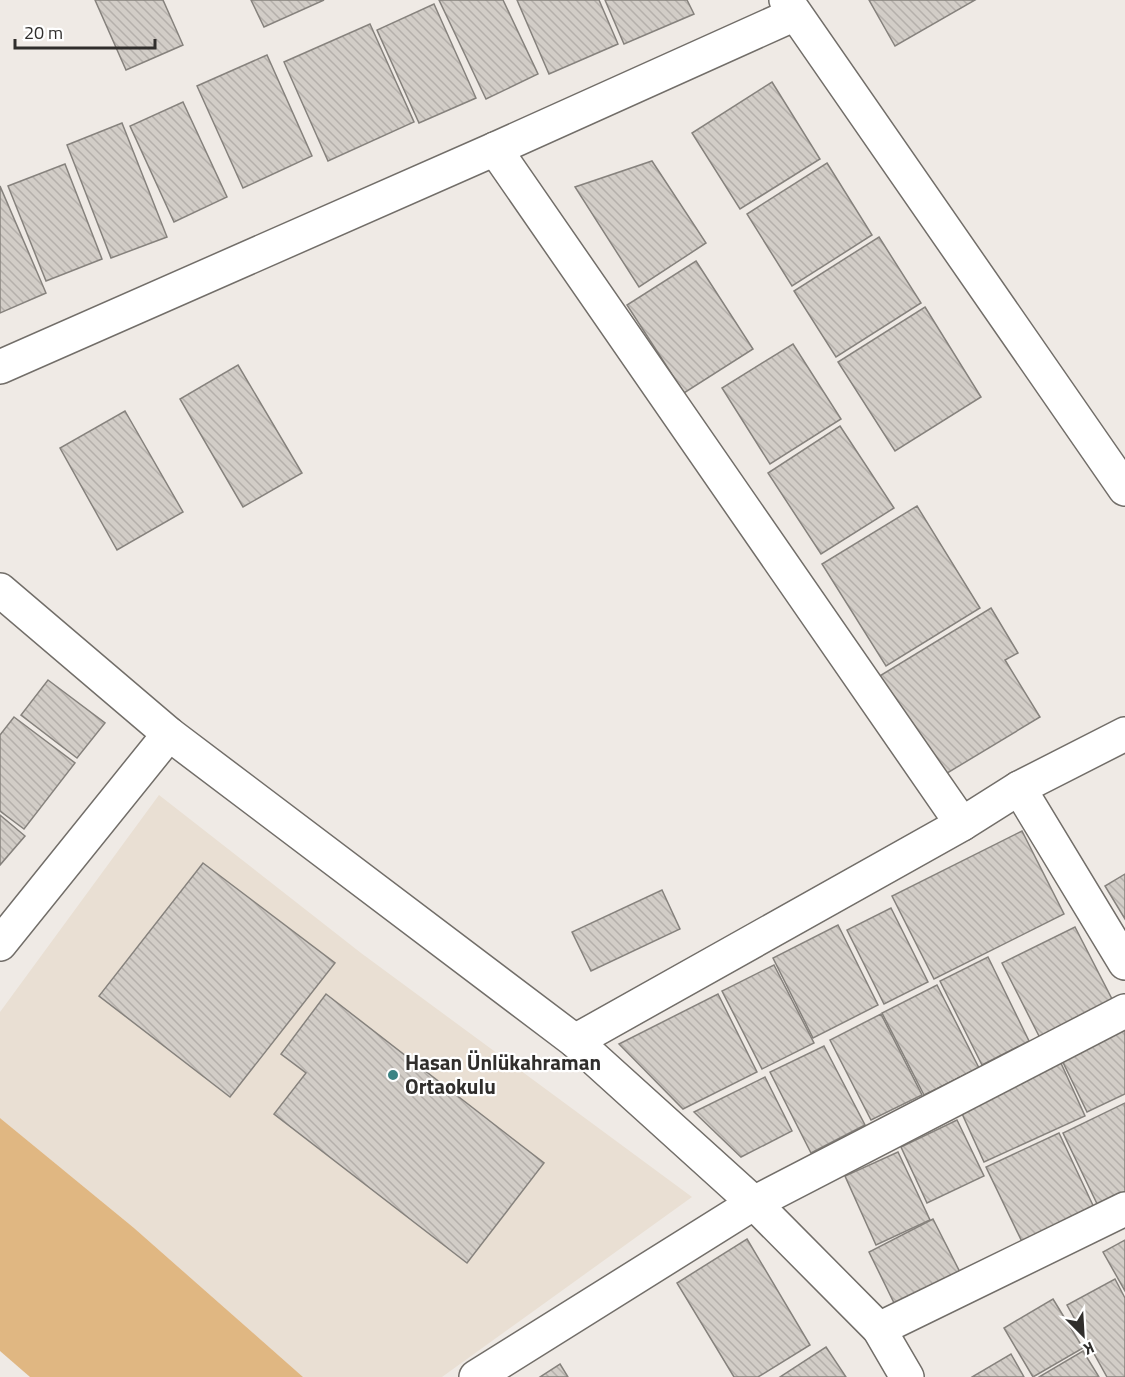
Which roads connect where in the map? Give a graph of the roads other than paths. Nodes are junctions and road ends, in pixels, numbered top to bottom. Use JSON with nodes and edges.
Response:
{"nodes":[{"id":1,"x":790,"y":7,"type":"edge"},
{"id":2,"x":495,"y":149,"type":"junction"},
{"id":3,"x":0,"y":366,"type":"edge"},
{"id":4,"x":1125,"y":489,"type":"edge"},
{"id":5,"x":0,"y":590,"type":"edge"},
{"id":6,"x":169,"y":734,"type":"junction"},
{"id":7,"x":1125,"y":734,"type":"edge"},
{"id":8,"x":1019,"y":788,"type":"junction"},
{"id":9,"x":962,"y":824,"type":"junction"},
{"id":10,"x":0,"y":944,"type":"edge"},
{"id":11,"x":1125,"y":963,"type":"edge"},
{"id":12,"x":1125,"y":1011,"type":"edge"},
{"id":13,"x":575,"y":1041,"type":"junction"},
{"id":14,"x":754,"y":1203,"type":"junction"},
{"id":15,"x":1125,"y":1209,"type":"edge"},
{"id":16,"x":879,"y":1329,"type":"junction"},
{"id":17,"x":476,"y":1377,"type":"edge"},
{"id":18,"x":907,"y":1377,"type":"edge"}],
"edges":[{"from":1,"to":2,"type":"street"},
{"from":1,"to":4,"type":"street"},
{"from":2,"to":3,"type":"street"},
{"from":2,"to":9,"type":"street"},
{"from":5,"to":6,"type":"street"},
{"from":6,"to":10,"type":"street"},
{"from":6,"to":13,"type":"street"},
{"from":7,"to":8,"type":"street"},
{"from":8,"to":9,"type":"street"},
{"from":8,"to":11,"type":"street"},
{"from":9,"to":13,"type":"street"},
{"from":12,"to":14,"type":"street"},
{"from":13,"to":14,"type":"street"},
{"from":14,"to":16,"type":"street"},
{"from":14,"to":17,"type":"street"},
{"from":15,"to":16,"type":"street"},
{"from":16,"to":18,"type":"street"}]}
